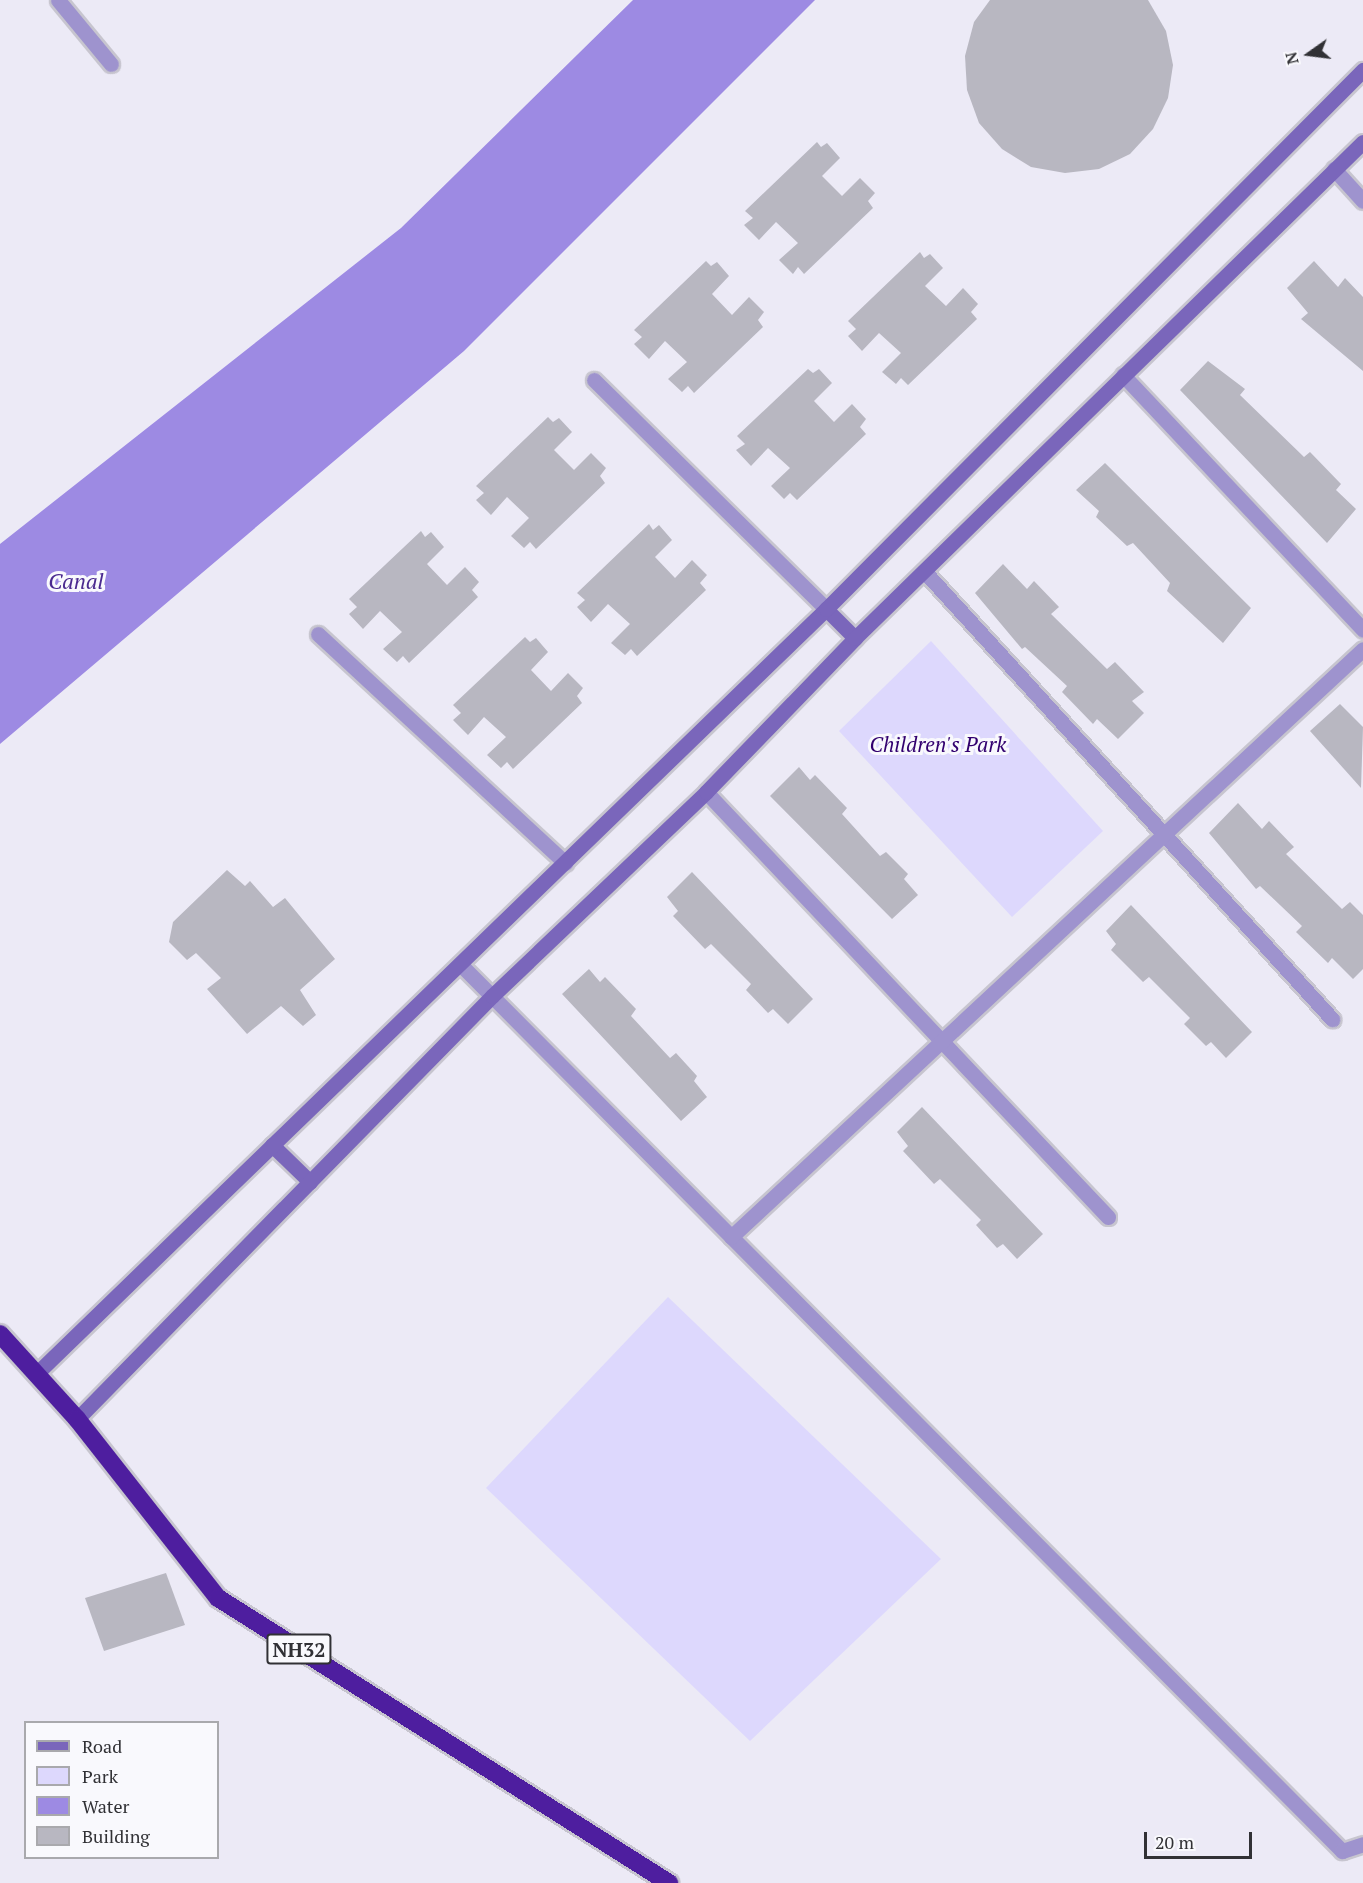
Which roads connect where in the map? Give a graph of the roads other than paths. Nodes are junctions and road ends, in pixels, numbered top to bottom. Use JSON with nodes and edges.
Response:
{"nodes":[{"id":1,"x":58,"y":0,"type":"edge"},
{"id":2,"x":111,"y":64,"type":"dead end"},
{"id":3,"x":1363,"y":70,"type":"edge"},
{"id":4,"x":1363,"y":142,"type":"edge"},
{"id":5,"x":1334,"y":169,"type":"junction"},
{"id":6,"x":1363,"y":201,"type":"edge"},
{"id":7,"x":1123,"y":375,"type":"junction"},
{"id":8,"x":594,"y":380,"type":"dead end"},
{"id":9,"x":925,"y":572,"type":"junction"},
{"id":10,"x":826,"y":609,"type":"junction"},
{"id":11,"x":1363,"y":630,"type":"edge"},
{"id":12,"x":318,"y":634,"type":"dead end"},
{"id":13,"x":855,"y":638,"type":"junction"},
{"id":14,"x":1363,"y":649,"type":"edge"},
{"id":15,"x":706,"y":792,"type":"junction"},
{"id":16,"x":1164,"y":835,"type":"junction"},
{"id":17,"x":565,"y":862,"type":"junction"},
{"id":18,"x":460,"y":964,"type":"junction"},
{"id":19,"x":492,"y":996,"type":"junction"},
{"id":20,"x":1332,"y":1019,"type":"dead end"},
{"id":21,"x":942,"y":1041,"type":"junction"},
{"id":22,"x":272,"y":1145,"type":"junction"},
{"id":23,"x":310,"y":1182,"type":"junction"},
{"id":24,"x":1108,"y":1217,"type":"dead end"},
{"id":25,"x":731,"y":1237,"type":"junction"},
{"id":26,"x":0,"y":1334,"type":"edge"},
{"id":27,"x":36,"y":1374,"type":"junction"},
{"id":28,"x":77,"y":1419,"type":"junction"},
{"id":29,"x":1363,"y":1844,"type":"edge"},
{"id":30,"x":669,"y":1883,"type":"edge"}],
"edges":[{"from":1,"to":2,"type":"street"},
{"from":3,"to":10,"type":"street"},
{"from":4,"to":5,"type":"street"},
{"from":5,"to":6,"type":"street"},
{"from":5,"to":7,"type":"street"},
{"from":7,"to":9,"type":"street"},
{"from":7,"to":11,"type":"street"},
{"from":8,"to":10,"type":"street"},
{"from":9,"to":13,"type":"street"},
{"from":9,"to":16,"type":"street"},
{"from":10,"to":13,"type":"street"},
{"from":10,"to":17,"type":"street"},
{"from":12,"to":17,"type":"street"},
{"from":13,"to":15,"type":"street"},
{"from":14,"to":16,"type":"street"},
{"from":15,"to":19,"type":"street"},
{"from":15,"to":21,"type":"street"},
{"from":16,"to":20,"type":"street"},
{"from":16,"to":21,"type":"street"},
{"from":17,"to":18,"type":"street"},
{"from":18,"to":19,"type":"street"},
{"from":18,"to":22,"type":"street"},
{"from":19,"to":23,"type":"street"},
{"from":19,"to":25,"type":"street"},
{"from":21,"to":24,"type":"street"},
{"from":21,"to":25,"type":"street"},
{"from":22,"to":23,"type":"street"},
{"from":22,"to":27,"type":"street"},
{"from":23,"to":28,"type":"street"},
{"from":25,"to":29,"type":"street"},
{"from":26,"to":27,"type":"highway","number":"NH32"},
{"from":27,"to":28,"type":"highway","number":"NH32"},
{"from":28,"to":30,"type":"highway","number":"NH32"}]}
